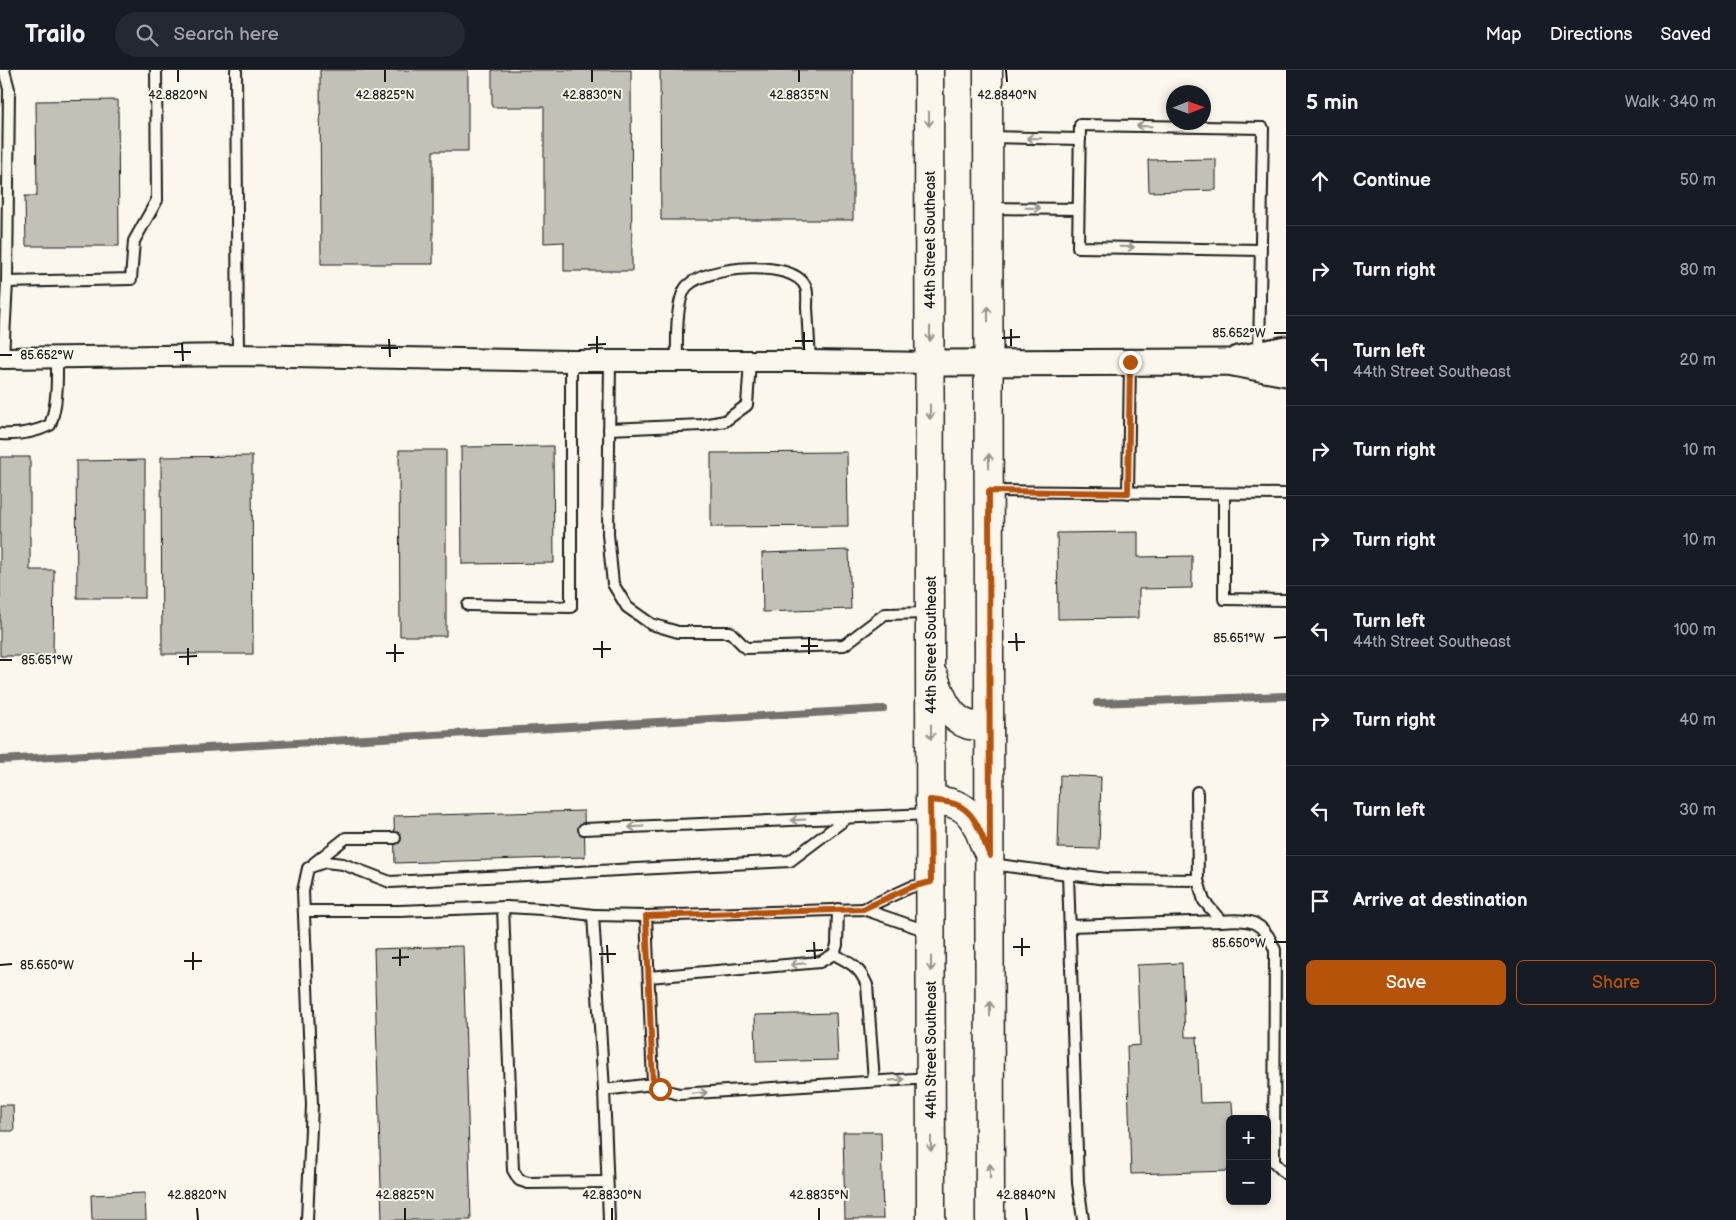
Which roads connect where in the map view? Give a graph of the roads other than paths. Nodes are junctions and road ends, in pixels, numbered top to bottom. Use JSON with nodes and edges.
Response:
{"nodes":[{"id":1,"x":4,"y":70,"type":"edge"},
{"id":2,"x":156,"y":70,"type":"edge"},
{"id":3,"x":236,"y":70,"type":"edge"},
{"id":4,"x":929,"y":70,"type":"edge"},
{"id":5,"x":988,"y":70,"type":"edge"},
{"id":6,"x":988,"y":137,"type":"junction"},
{"id":7,"x":1080,"y":139,"type":"junction"},
{"id":8,"x":988,"y":208,"type":"junction"},
{"id":9,"x":1078,"y":209,"type":"junction"},
{"id":10,"x":1261,"y":250,"type":"junction"},
{"id":11,"x":7,"y":282,"type":"junction"},
{"id":12,"x":1286,"y":349,"type":"edge"},
{"id":13,"x":238,"y":355,"type":"junction"},
{"id":14,"x":1259,"y":355,"type":"junction"},
{"id":15,"x":1,"y":358,"type":"edge"},
{"id":16,"x":57,"y":358,"type":"junction"},
{"id":17,"x":571,"y":361,"type":"junction"},
{"id":18,"x":610,"y":361,"type":"junction"},
{"id":19,"x":678,"y":361,"type":"junction"},
{"id":20,"x":750,"y":361,"type":"junction"},
{"id":21,"x":810,"y":361,"type":"junction"},
{"id":22,"x":1130,"y":362,"type":"junction"},
{"id":23,"x":1228,"y":362,"type":"junction"},
{"id":24,"x":930,"y":363,"type":"junction"},
{"id":25,"x":988,"y":363,"type":"junction"},
{"id":26,"x":1286,"y":373,"type":"edge"},
{"id":27,"x":610,"y":429,"type":"junction"},
{"id":28,"x":0,"y":434,"type":"edge"},
{"id":29,"x":989,"y":491,"type":"junction"},
{"id":30,"x":1128,"y":493,"type":"junction"},
{"id":31,"x":1224,"y":494,"type":"junction"},
{"id":32,"x":1286,"y":494,"type":"edge"},
{"id":33,"x":1286,"y":600,"type":"edge"},
{"id":34,"x":468,"y":605,"type":"dead end"},
{"id":35,"x":930,"y":613,"type":"junction"},
{"id":36,"x":931,"y":666,"type":"junction"},
{"id":37,"x":989,"y":726,"type":"junction"},
{"id":38,"x":1197,"y":792,"type":"dead end"},
{"id":39,"x":931,"y":807,"type":"junction"},
{"id":40,"x":847,"y":818,"type":"junction"},
{"id":41,"x":584,"y":829,"type":"dead end"},
{"id":42,"x":395,"y":838,"type":"dead end"},
{"id":43,"x":990,"y":860,"type":"junction"},
{"id":44,"x":308,"y":868,"type":"junction"},
{"id":45,"x":1068,"y":874,"type":"junction"},
{"id":46,"x":1198,"y":880,"type":"junction"},
{"id":47,"x":931,"y":882,"type":"junction"},
{"id":48,"x":503,"y":907,"type":"junction"},
{"id":49,"x":838,"y":909,"type":"junction"},
{"id":50,"x":863,"y":909,"type":"junction"},
{"id":51,"x":304,"y":910,"type":"junction"},
{"id":52,"x":594,"y":915,"type":"junction"},
{"id":53,"x":646,"y":916,"type":"junction"},
{"id":54,"x":1222,"y":921,"type":"junction"},
{"id":55,"x":1070,"y":926,"type":"junction"},
{"id":56,"x":931,"y":932,"type":"junction"},
{"id":57,"x":834,"y":954,"type":"junction"},
{"id":58,"x":649,"y":977,"type":"junction"},
{"id":59,"x":931,"y":1078,"type":"junction"},
{"id":60,"x":874,"y":1081,"type":"junction"},
{"id":61,"x":653,"y":1084,"type":"junction"},
{"id":62,"x":604,"y":1090,"type":"junction"},
{"id":63,"x":1286,"y":1174,"type":"edge"},
{"id":64,"x":607,"y":1182,"type":"junction"},
{"id":65,"x":934,"y":1213,"type":"edge"},
{"id":66,"x":307,"y":1220,"type":"edge"},
{"id":67,"x":609,"y":1220,"type":"edge"},
{"id":68,"x":990,"y":1220,"type":"edge"},
{"id":69,"x":1083,"y":1220,"type":"edge"}],
"edges":[{"from":1,"to":11,"type":"lane"},
{"from":2,"to":11,"type":"lane"},
{"from":3,"to":13,"type":"lane"},
{"from":4,"to":24,"type":"main road","name":"44th Street Southeast","one_way":true},
{"from":5,"to":6,"type":"main road"},
{"from":7,"to":6,"type":"lane","one_way":true},
{"from":6,"to":8,"type":"main road"},
{"from":7,"to":9,"type":"lane"},
{"from":10,"to":7,"type":"lane","one_way":true},
{"from":8,"to":9,"type":"lane","one_way":true},
{"from":25,"to":8,"type":"main road","one_way":true},
{"from":9,"to":10,"type":"lane","one_way":true},
{"from":10,"to":14,"type":"lane"},
{"from":11,"to":15,"type":"lane"},
{"from":12,"to":14,"type":"street"},
{"from":13,"to":16,"type":"street"},
{"from":13,"to":17,"type":"street"},
{"from":14,"to":23,"type":"street"},
{"from":15,"to":16,"type":"street"},
{"from":16,"to":28,"type":"lane"},
{"from":17,"to":18,"type":"street"},
{"from":17,"to":34,"type":"lane"},
{"from":18,"to":19,"type":"street"},
{"from":18,"to":27,"type":"lane"},
{"from":19,"to":20,"type":"street"},
{"from":19,"to":21,"type":"lane"},
{"from":20,"to":21,"type":"street"},
{"from":20,"to":27,"type":"lane"},
{"from":21,"to":24,"type":"street"},
{"from":22,"to":23,"type":"street"},
{"from":22,"to":25,"type":"street"},
{"from":22,"to":30,"type":"lane"},
{"from":23,"to":26,"type":"street"},
{"from":24,"to":25,"type":"street"},
{"from":24,"to":35,"type":"main road","name":"44th Street Southeast","one_way":true},
{"from":29,"to":25,"type":"main road","one_way":true},
{"from":27,"to":35,"type":"lane"},
{"from":29,"to":30,"type":"lane"},
{"from":29,"to":37,"type":"main road"},
{"from":30,"to":31,"type":"lane"},
{"from":31,"to":32,"type":"lane"},
{"from":31,"to":33,"type":"lane"},
{"from":35,"to":36,"type":"main road","name":"44th Street Southeast"},
{"from":36,"to":37,"type":"main road"},
{"from":36,"to":39,"type":"main road","name":"44th Street Southeast","one_way":true},
{"from":37,"to":43,"type":"main road"},
{"from":38,"to":46,"type":"lane"},
{"from":39,"to":40,"type":"lane"},
{"from":39,"to":43,"type":"main road"},
{"from":39,"to":47,"type":"main road","name":"44th Street Southeast"},
{"from":40,"to":41,"type":"lane","one_way":true},
{"from":40,"to":44,"type":"lane"},
{"from":42,"to":44,"type":"lane"},
{"from":43,"to":45,"type":"lane"},
{"from":68,"to":43,"type":"main road","one_way":true},
{"from":44,"to":51,"type":"lane"},
{"from":45,"to":46,"type":"lane"},
{"from":45,"to":55,"type":"lane"},
{"from":46,"to":54,"type":"lane"},
{"from":47,"to":50,"type":"lane"},
{"from":47,"to":56,"type":"main road","name":"44th Street Southeast"},
{"from":48,"to":51,"type":"lane"},
{"from":48,"to":52,"type":"lane"},
{"from":48,"to":64,"type":"lane"},
{"from":49,"to":50,"type":"lane"},
{"from":49,"to":53,"type":"lane"},
{"from":49,"to":57,"type":"lane"},
{"from":50,"to":56,"type":"lane"},
{"from":51,"to":66,"type":"lane"},
{"from":52,"to":53,"type":"lane"},
{"from":52,"to":62,"type":"lane"},
{"from":53,"to":58,"type":"lane"},
{"from":54,"to":55,"type":"lane"},
{"from":54,"to":63,"type":"lane"},
{"from":55,"to":69,"type":"lane"},
{"from":56,"to":59,"type":"main road","name":"44th Street Southeast","one_way":true},
{"from":57,"to":58,"type":"lane","one_way":true},
{"from":57,"to":60,"type":"lane"},
{"from":58,"to":61,"type":"lane"},
{"from":60,"to":59,"type":"lane","one_way":true},
{"from":59,"to":65,"type":"main road","name":"44th Street Southeast","one_way":true},
{"from":61,"to":60,"type":"lane","one_way":true},
{"from":61,"to":62,"type":"lane"},
{"from":62,"to":64,"type":"lane"},
{"from":64,"to":67,"type":"lane"}]}
